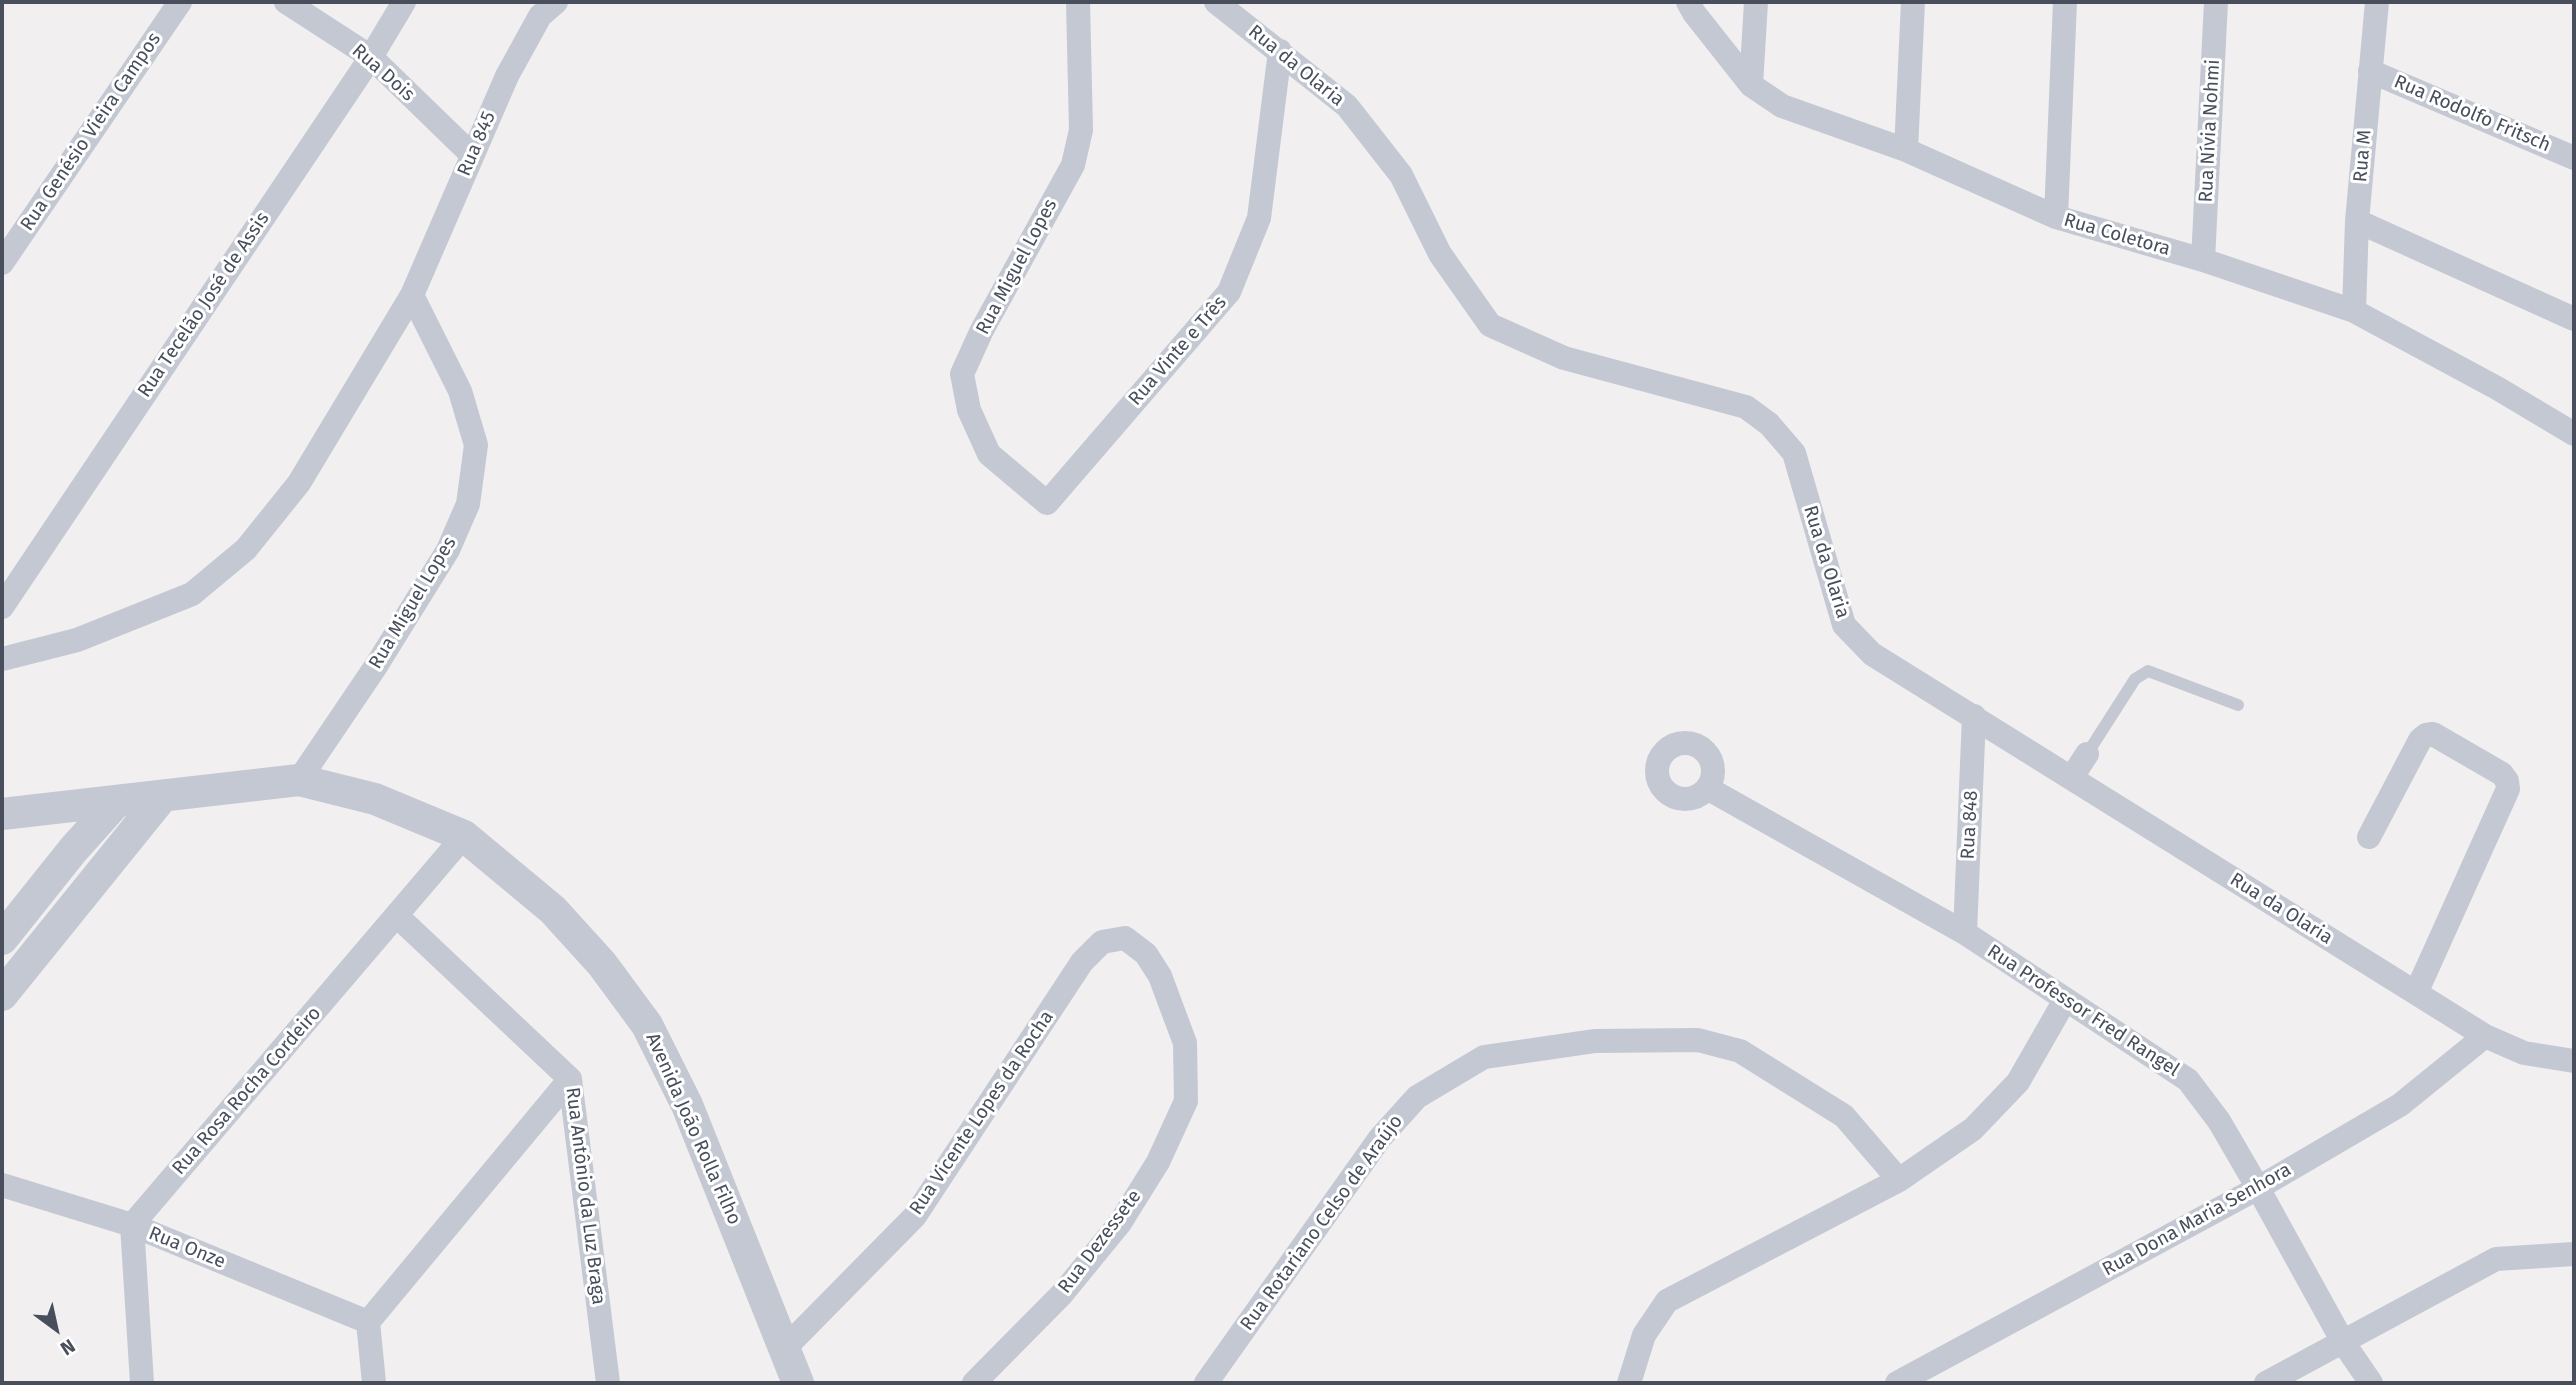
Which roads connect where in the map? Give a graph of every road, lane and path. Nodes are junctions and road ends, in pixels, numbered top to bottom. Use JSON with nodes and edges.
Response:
{"nodes":[{"id":1,"x":180,"y":2,"type":"edge"},
{"id":2,"x":286,"y":2,"type":"edge"},
{"id":3,"x":404,"y":2,"type":"edge"},
{"id":4,"x":556,"y":2,"type":"edge"},
{"id":5,"x":1078,"y":2,"type":"edge"},
{"id":6,"x":1216,"y":2,"type":"edge"},
{"id":7,"x":1688,"y":2,"type":"edge"},
{"id":8,"x":1756,"y":2,"type":"edge"},
{"id":9,"x":1913,"y":2,"type":"edge"},
{"id":10,"x":2065,"y":2,"type":"edge"},
{"id":11,"x":2216,"y":2,"type":"edge"},
{"id":12,"x":2377,"y":2,"type":"edge"},
{"id":13,"x":1280,"y":51,"type":"junction"},
{"id":14,"x":371,"y":57,"type":"junction"},
{"id":15,"x":2370,"y":71,"type":"junction"},
{"id":16,"x":1751,"y":85,"type":"junction"},
{"id":17,"x":1906,"y":149,"type":"junction"},
{"id":18,"x":472,"y":155,"type":"junction"},
{"id":19,"x":2574,"y":158,"type":"edge"},
{"id":20,"x":2056,"y":217,"type":"junction"},
{"id":21,"x":2357,"y":221,"type":"junction"},
{"id":22,"x":2203,"y":260,"type":"junction"},
{"id":23,"x":2,"y":263,"type":"edge"},
{"id":24,"x":412,"y":295,"type":"junction"},
{"id":25,"x":2354,"y":312,"type":"junction"},
{"id":26,"x":2574,"y":319,"type":"edge"},
{"id":27,"x":2574,"y":434,"type":"edge"},
{"id":28,"x":1048,"y":503,"type":"joint"},
{"id":29,"x":2,"y":607,"type":"edge"},
{"id":30,"x":2,"y":659,"type":"edge"},
{"id":31,"x":2238,"y":705,"type":"dead end"},
{"id":32,"x":1975,"y":716,"type":"junction"},
{"id":33,"x":2087,"y":754,"type":"joint"},
{"id":34,"x":2072,"y":777,"type":"junction"},
{"id":35,"x":299,"y":780,"type":"junction"},
{"id":36,"x":1707,"y":788,"type":"dead end"},
{"id":37,"x":162,"y":797,"type":"junction"},
{"id":38,"x":117,"y":802,"type":"junction"},
{"id":39,"x":2,"y":814,"type":"edge"},
{"id":40,"x":464,"y":836,"type":"junction"},
{"id":41,"x":2369,"y":837,"type":"dead end"},
{"id":42,"x":73,"y":850,"type":"junction"},
{"id":43,"x":75,"y":905,"type":"junction"},
{"id":44,"x":397,"y":915,"type":"junction"},
{"id":45,"x":1965,"y":933,"type":"junction"},
{"id":46,"x":2,"y":939,"type":"edge"},
{"id":47,"x":1082,"y":962,"type":"joint"},
{"id":48,"x":2416,"y":993,"type":"junction"},
{"id":49,"x":2,"y":995,"type":"edge"},
{"id":50,"x":2065,"y":1000,"type":"junction"},
{"id":51,"x":2485,"y":1037,"type":"junction"},
{"id":52,"x":2574,"y":1061,"type":"edge"},
{"id":53,"x":570,"y":1079,"type":"junction"},
{"id":54,"x":1899,"y":1180,"type":"junction"},
{"id":55,"x":2,"y":1185,"type":"edge"},
{"id":56,"x":2259,"y":1188,"type":"junction"},
{"id":57,"x":132,"y":1225,"type":"junction"},
{"id":58,"x":2574,"y":1254,"type":"edge"},
{"id":59,"x":368,"y":1322,"type":"junction"},
{"id":60,"x":2343,"y":1342,"type":"junction"},
{"id":61,"x":786,"y":1348,"type":"junction"},
{"id":62,"x":142,"y":1383,"type":"edge"},
{"id":63,"x":374,"y":1383,"type":"edge"},
{"id":64,"x":608,"y":1383,"type":"edge"},
{"id":65,"x":798,"y":1383,"type":"edge"},
{"id":66,"x":974,"y":1383,"type":"edge"},
{"id":67,"x":1206,"y":1383,"type":"edge"},
{"id":68,"x":1629,"y":1383,"type":"edge"},
{"id":69,"x":1897,"y":1383,"type":"edge"},
{"id":70,"x":2266,"y":1383,"type":"edge"},
{"id":71,"x":2371,"y":1383,"type":"edge"}],
"edges":[{"from":1,"to":23,"type":"street","name":"Rua Genésio Vieira Campos"},
{"from":2,"to":14,"type":"street","name":"Rua Dois"},
{"from":3,"to":14,"type":"street","name":"Rua Tecelão José de Assis"},
{"from":4,"to":18,"type":"street","name":"Rua 845"},
{"from":5,"to":28,"type":"street","name":"Rua Miguel Lopes"},
{"from":6,"to":13,"type":"street","name":"Rua da Olaria"},
{"from":7,"to":16,"type":"street","name":"Rua Coletora"},
{"from":8,"to":16,"type":"street"},
{"from":9,"to":17,"type":"street"},
{"from":10,"to":20,"type":"street"},
{"from":11,"to":22,"type":"street","name":"Rua Nívia Nohmi"},
{"from":12,"to":15,"type":"street","name":"Rua M"},
{"from":13,"to":28,"type":"street","name":"Rua Vinte e Três"},
{"from":13,"to":32,"type":"street","name":"Rua da Olaria"},
{"from":14,"to":18,"type":"street","name":"Rua Dois"},
{"from":14,"to":29,"type":"street","name":"Rua Tecelão José de Assis"},
{"from":15,"to":19,"type":"street","name":"Rua Rodolfo Fritsch"},
{"from":15,"to":21,"type":"street","name":"Rua M"},
{"from":16,"to":17,"type":"street","name":"Rua Coletora"},
{"from":17,"to":20,"type":"street","name":"Rua Coletora"},
{"from":18,"to":24,"type":"street","name":"Rua 845"},
{"from":20,"to":22,"type":"street","name":"Rua Coletora"},
{"from":21,"to":25,"type":"street","name":"Rua M"},
{"from":21,"to":26,"type":"street"},
{"from":22,"to":25,"type":"street","name":"Rua Coletora"},
{"from":24,"to":30,"type":"street","name":"Rua 845"},
{"from":24,"to":35,"type":"street","name":"Rua Miguel Lopes"},
{"from":25,"to":27,"type":"street","name":"Rua Coletora"},
{"from":31,"to":33,"type":"lane"},
{"from":32,"to":34,"type":"street","name":"Rua da Olaria"},
{"from":32,"to":45,"type":"street","name":"Rua 848"},
{"from":33,"to":34,"type":"street"},
{"from":34,"to":48,"type":"street","name":"Rua da Olaria"},
{"from":35,"to":37,"type":"street","name":"Avenida João Rolla Filho"},
{"from":35,"to":40,"type":"street","name":"Avenida João Rolla Filho"},
{"from":36,"to":45,"type":"street","name":"Rua Professor Fred Rangel"},
{"from":37,"to":38,"type":"street","name":"Avenida João Rolla Filho"},
{"from":37,"to":43,"type":"street"},
{"from":38,"to":39,"type":"street","name":"Avenida João Rolla Filho"},
{"from":38,"to":42,"type":"street"},
{"from":40,"to":44,"type":"street","name":"Rua Rosa Rocha Cordeiro"},
{"from":40,"to":61,"type":"street","name":"Avenida João Rolla Filho"},
{"from":41,"to":48,"type":"street"},
{"from":42,"to":43,"type":"street"},
{"from":42,"to":46,"type":"street"},
{"from":43,"to":49,"type":"street"},
{"from":44,"to":53,"type":"street","name":"Rua Antônio da Luz Braga"},
{"from":44,"to":57,"type":"street","name":"Rua Rosa Rocha Cordeiro"},
{"from":45,"to":50,"type":"street","name":"Rua Professor Fred Rangel"},
{"from":47,"to":61,"type":"street","name":"Rua Vicente Lopes da Rocha"},
{"from":47,"to":66,"type":"street","name":"Rua Dezessete"},
{"from":48,"to":51,"type":"street","name":"Rua da Olaria"},
{"from":50,"to":54,"type":"street"},
{"from":50,"to":56,"type":"street","name":"Rua Professor Fred Rangel"},
{"from":51,"to":52,"type":"street","name":"Rua da Olaria"},
{"from":51,"to":56,"type":"street","name":"Rua Dona Maria Senhora"},
{"from":53,"to":59,"type":"street"},
{"from":53,"to":64,"type":"street","name":"Rua Antônio da Luz Braga"},
{"from":54,"to":67,"type":"street","name":"Rua Rotariano Celso de Araújo"},
{"from":54,"to":68,"type":"street"},
{"from":55,"to":57,"type":"street","name":"Rua Onze"},
{"from":56,"to":60,"type":"street","name":"Rua Professor Fred Rangel"},
{"from":56,"to":69,"type":"street","name":"Rua Dona Maria Senhora"},
{"from":57,"to":59,"type":"street","name":"Rua Onze"},
{"from":57,"to":62,"type":"street"},
{"from":58,"to":60,"type":"street"},
{"from":59,"to":63,"type":"street"},
{"from":60,"to":70,"type":"street"},
{"from":60,"to":71,"type":"street","name":"Rua Professor Fred Rangel"},
{"from":61,"to":65,"type":"street","name":"Avenida João Rolla Filho"}]}
